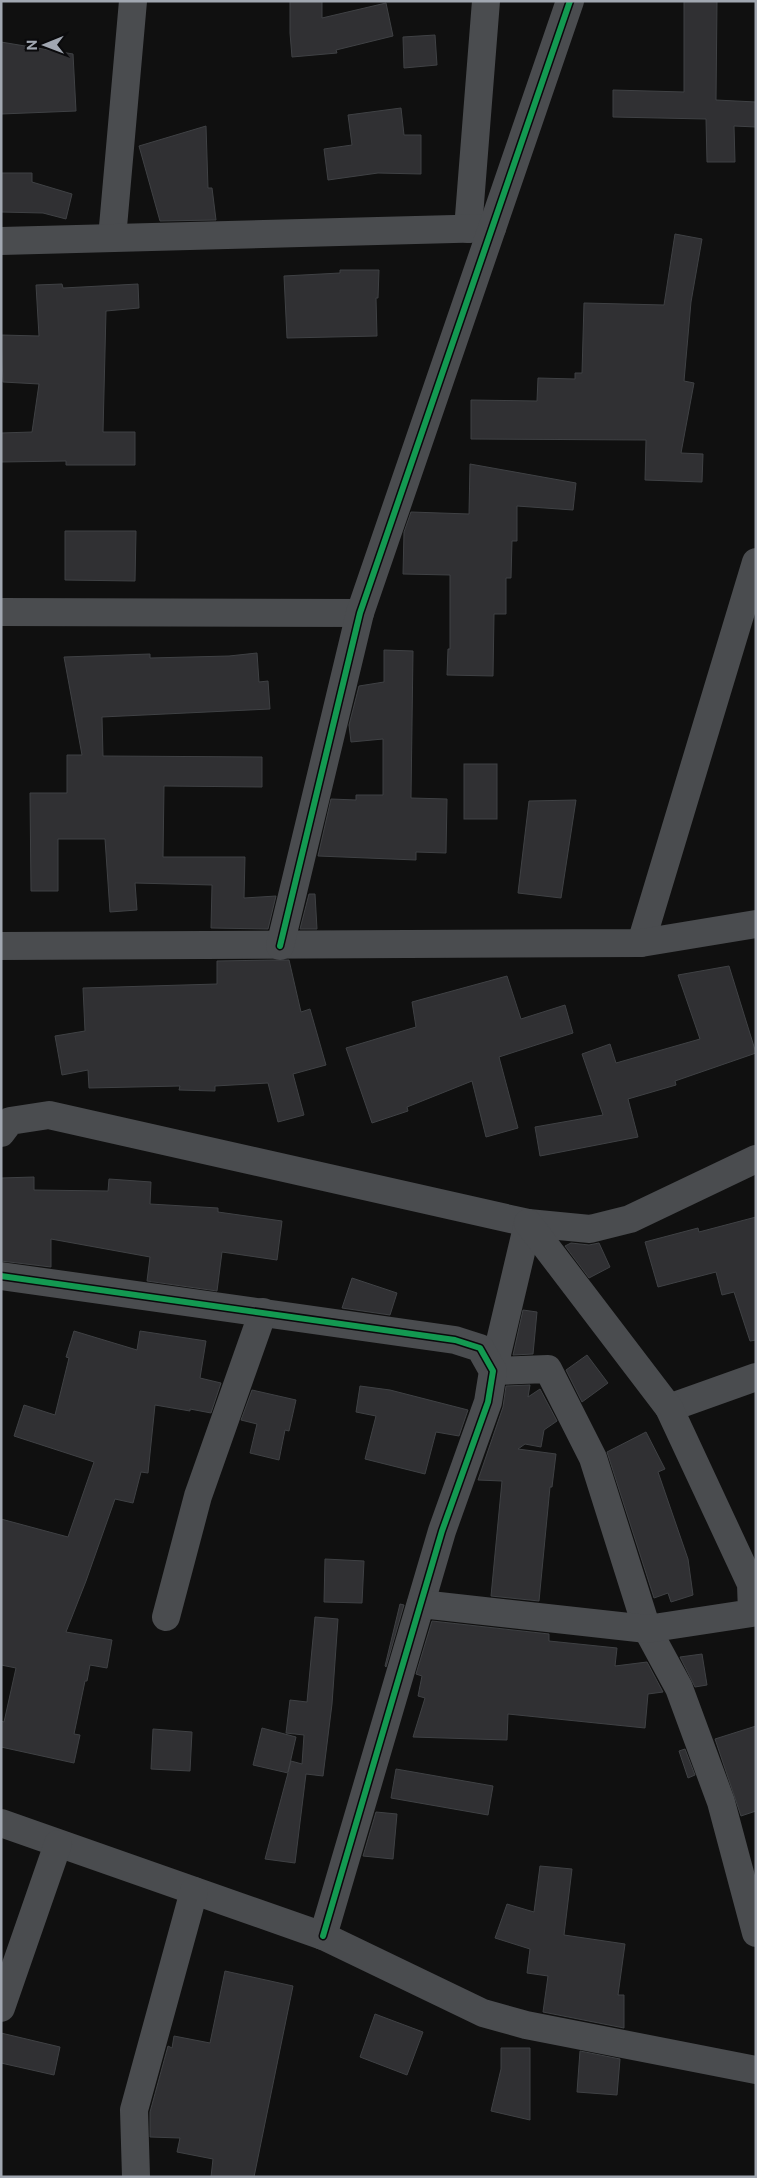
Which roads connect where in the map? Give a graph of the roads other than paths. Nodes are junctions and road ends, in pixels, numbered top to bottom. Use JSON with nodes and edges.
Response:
{"nodes":[{"id":1,"x":133,"y":1,"type":"edge"},
{"id":2,"x":486,"y":1,"type":"edge"},
{"id":3,"x":570,"y":1,"type":"edge"},
{"id":4,"x":480,"y":229,"type":"junction"},
{"id":5,"x":112,"y":238,"type":"junction"},
{"id":6,"x":1,"y":241,"type":"edge"},
{"id":7,"x":756,"y":562,"type":"edge"},
{"id":8,"x":1,"y":612,"type":"edge"},
{"id":9,"x":360,"y":613,"type":"junction"},
{"id":10,"x":756,"y":924,"type":"edge"},
{"id":11,"x":641,"y":943,"type":"junction"},
{"id":12,"x":1,"y":946,"type":"edge"},
{"id":13,"x":280,"y":946,"type":"junction"},
{"id":14,"x":1,"y":1133,"type":"edge"},
{"id":15,"x":756,"y":1159,"type":"edge"},
{"id":16,"x":528,"y":1223,"type":"junction"},
{"id":17,"x":1,"y":1276,"type":"edge"},
{"id":18,"x":263,"y":1312,"type":"junction"},
{"id":19,"x":493,"y":1371,"type":"junction"},
{"id":20,"x":756,"y":1377,"type":"edge"},
{"id":21,"x":669,"y":1408,"type":"junction"},
{"id":22,"x":421,"y":1604,"type":"junction"},
{"id":23,"x":166,"y":1617,"type":"dead end"},
{"id":24,"x":647,"y":1629,"type":"junction"},
{"id":25,"x":1,"y":1823,"type":"edge"},
{"id":26,"x":58,"y":1844,"type":"junction"},
{"id":27,"x":194,"y":1891,"type":"junction"},
{"id":28,"x":756,"y":1933,"type":"edge"},
{"id":29,"x":323,"y":1936,"type":"junction"},
{"id":30,"x":1,"y":2008,"type":"edge"},
{"id":31,"x":756,"y":2070,"type":"edge"},
{"id":32,"x":136,"y":2177,"type":"edge"}],
"edges":[{"from":1,"to":5,"type":"street"},
{"from":2,"to":4,"type":"street"},
{"from":3,"to":4,"type":"street"},
{"from":4,"to":5,"type":"street"},
{"from":4,"to":9,"type":"street"},
{"from":5,"to":6,"type":"street"},
{"from":7,"to":11,"type":"street"},
{"from":8,"to":9,"type":"street"},
{"from":9,"to":13,"type":"street"},
{"from":10,"to":11,"type":"street"},
{"from":11,"to":13,"type":"street"},
{"from":12,"to":13,"type":"street"},
{"from":14,"to":16,"type":"street"},
{"from":15,"to":16,"type":"street"},
{"from":16,"to":19,"type":"street"},
{"from":16,"to":21,"type":"street"},
{"from":17,"to":18,"type":"street"},
{"from":18,"to":19,"type":"street"},
{"from":18,"to":23,"type":"street"},
{"from":19,"to":22,"type":"street"},
{"from":19,"to":24,"type":"street"},
{"from":20,"to":21,"type":"street"},
{"from":21,"to":24,"type":"street"},
{"from":22,"to":24,"type":"street"},
{"from":22,"to":29,"type":"street"},
{"from":24,"to":28,"type":"street"},
{"from":25,"to":26,"type":"street"},
{"from":26,"to":27,"type":"street"},
{"from":26,"to":30,"type":"street"},
{"from":27,"to":29,"type":"street"},
{"from":27,"to":32,"type":"street"},
{"from":29,"to":31,"type":"street"}]}
